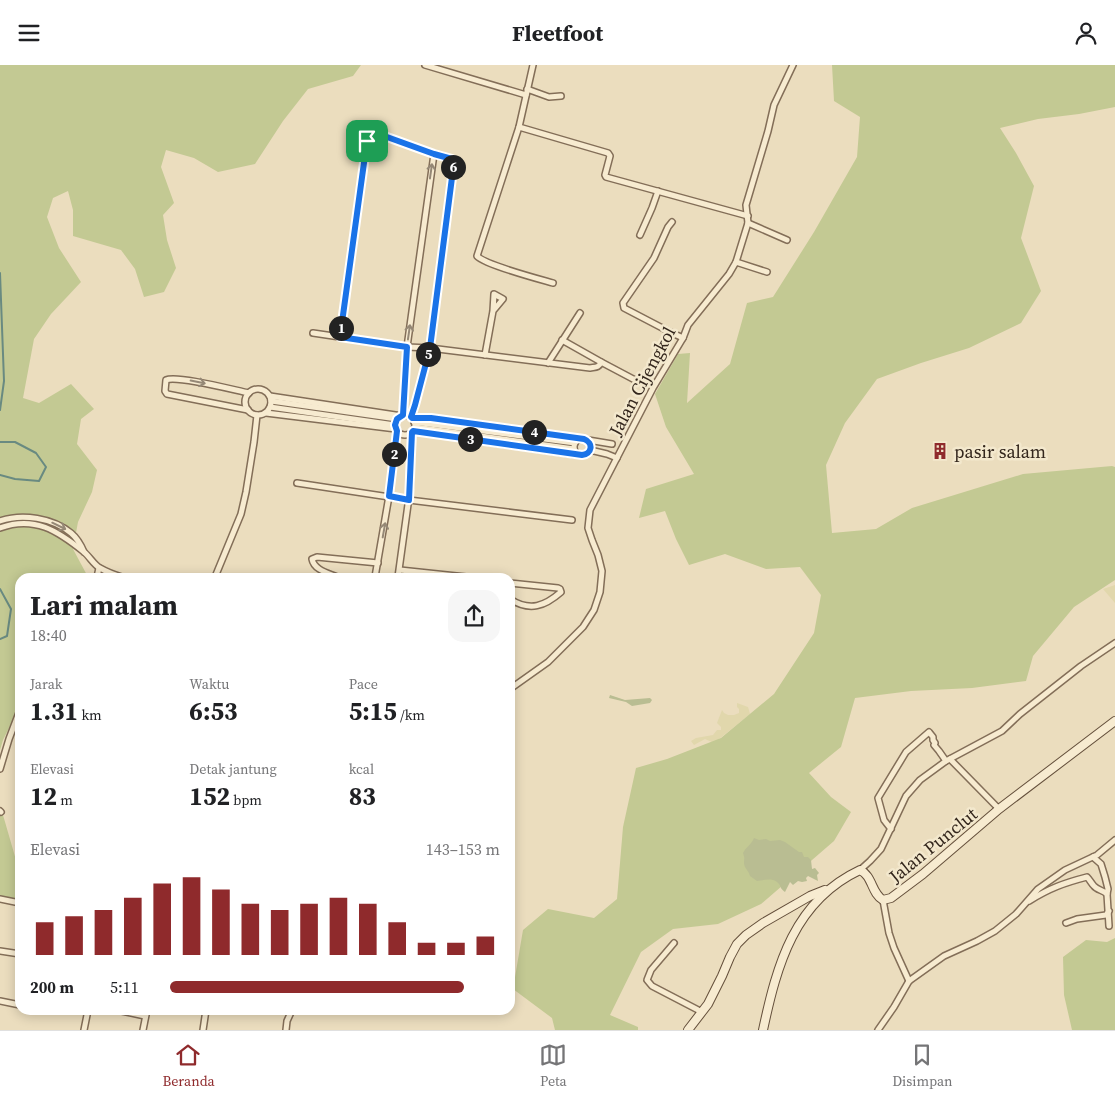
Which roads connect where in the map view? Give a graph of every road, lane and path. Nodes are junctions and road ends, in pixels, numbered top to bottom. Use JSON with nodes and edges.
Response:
{"nodes":[{"id":1,"x":424,"y":65,"type":"edge"},
{"id":2,"x":533,"y":65,"type":"edge"},
{"id":3,"x":793,"y":65,"type":"edge"},
{"id":4,"x":527,"y":89,"type":"junction"},
{"id":5,"x":526,"y":95,"type":"junction"},
{"id":6,"x":561,"y":96,"type":"dead end"},
{"id":7,"x":518,"y":127,"type":"junction"},
{"id":8,"x":434,"y":154,"type":"junction"},
{"id":9,"x":658,"y":191,"type":"junction"},
{"id":10,"x":748,"y":219,"type":"junction"},
{"id":11,"x":672,"y":222,"type":"dead end"},
{"id":12,"x":640,"y":235,"type":"dead end"},
{"id":13,"x":787,"y":240,"type":"dead end"},
{"id":14,"x":736,"y":262,"type":"junction"},
{"id":15,"x":767,"y":272,"type":"dead end"},
{"id":16,"x":553,"y":283,"type":"dead end"},
{"id":17,"x":493,"y":311,"type":"dead end"},
{"id":18,"x":580,"y":313,"type":"dead end"},
{"id":19,"x":313,"y":333,"type":"dead end"},
{"id":20,"x":340,"y":337,"type":"junction"},
{"id":21,"x":683,"y":338,"type":"junction"},
{"id":22,"x":562,"y":340,"type":"junction"},
{"id":23,"x":407,"y":347,"type":"junction"},
{"id":24,"x":430,"y":348,"type":"junction"},
{"id":25,"x":485,"y":355,"type":"junction"},
{"id":26,"x":601,"y":362,"type":"junction"},
{"id":27,"x":548,"y":363,"type":"junction"},
{"id":28,"x":635,"y":380,"type":"dead end"},
{"id":29,"x":249,"y":393,"type":"junction"},
{"id":30,"x":271,"y":402,"type":"junction"},
{"id":31,"x":248,"y":410,"type":"junction"},
{"id":32,"x":266,"y":413,"type":"junction"},
{"id":33,"x":256,"y":415,"type":"junction"},
{"id":34,"x":398,"y":422,"type":"junction"},
{"id":35,"x":413,"y":424,"type":"junction"},
{"id":36,"x":584,"y":439,"type":"junction"},
{"id":37,"x":612,"y":444,"type":"dead end"},
{"id":38,"x":574,"y":446,"type":"junction"},
{"id":39,"x":590,"y":451,"type":"junction"},
{"id":40,"x":578,"y":455,"type":"junction"},
{"id":41,"x":617,"y":458,"type":"junction"},
{"id":42,"x":297,"y":483,"type":"dead end"},
{"id":43,"x":389,"y":496,"type":"junction"},
{"id":44,"x":409,"y":500,"type":"junction"},
{"id":45,"x":572,"y":520,"type":"dead end"},
{"id":46,"x":0,"y":521,"type":"edge"},
{"id":47,"x":0,"y":529,"type":"edge"},
{"id":48,"x":85,"y":553,"type":"junction"},
{"id":49,"x":378,"y":563,"type":"junction"},
{"id":50,"x":99,"y":568,"type":"junction"},
{"id":51,"x":400,"y":570,"type":"junction"},
{"id":52,"x":98,"y":573,"type":"edge"},
{"id":53,"x":112,"y":573,"type":"edge"},
{"id":54,"x":217,"y":573,"type":"edge"},
{"id":55,"x":329,"y":573,"type":"edge"},
{"id":56,"x":376,"y":573,"type":"edge"},
{"id":57,"x":399,"y":573,"type":"edge"},
{"id":58,"x":428,"y":573,"type":"edge"},
{"id":59,"x":515,"y":584,"type":"edge"},
{"id":60,"x":515,"y":602,"type":"edge"},
{"id":61,"x":1115,"y":643,"type":"edge"},
{"id":62,"x":515,"y":685,"type":"edge"},
{"id":63,"x":1115,"y":721,"type":"edge"},
{"id":64,"x":15,"y":723,"type":"edge"},
{"id":65,"x":948,"y":760,"type":"junction"},
{"id":66,"x":0,"y":769,"type":"edge"},
{"id":67,"x":999,"y":809,"type":"junction"},
{"id":68,"x":891,"y":829,"type":"junction"},
{"id":69,"x":1115,"y":840,"type":"edge"},
{"id":70,"x":1092,"y":857,"type":"junction"},
{"id":71,"x":860,"y":870,"type":"junction"},
{"id":72,"x":832,"y":887,"type":"junction"},
{"id":73,"x":1107,"y":894,"type":"junction"},
{"id":74,"x":0,"y":899,"type":"edge"},
{"id":75,"x":883,"y":900,"type":"junction"},
{"id":76,"x":15,"y":902,"type":"edge"},
{"id":77,"x":1025,"y":904,"type":"junction"},
{"id":78,"x":1109,"y":910,"type":"junction"},
{"id":79,"x":1066,"y":923,"type":"dead end"},
{"id":80,"x":1109,"y":926,"type":"dead end"},
{"id":81,"x":674,"y":943,"type":"dead end"},
{"id":82,"x":0,"y":951,"type":"edge"},
{"id":83,"x":15,"y":953,"type":"edge"},
{"id":84,"x":909,"y":981,"type":"junction"},
{"id":85,"x":0,"y":1001,"type":"edge"},
{"id":86,"x":15,"y":1004,"type":"edge"},
{"id":87,"x":702,"y":1012,"type":"junction"},
{"id":88,"x":87,"y":1015,"type":"edge"},
{"id":89,"x":146,"y":1015,"type":"edge"},
{"id":90,"x":205,"y":1015,"type":"edge"},
{"id":91,"x":290,"y":1015,"type":"edge"},
{"id":92,"x":84,"y":1030,"type":"edge"},
{"id":93,"x":143,"y":1030,"type":"edge"},
{"id":94,"x":203,"y":1030,"type":"edge"},
{"id":95,"x":286,"y":1030,"type":"edge"},
{"id":96,"x":688,"y":1030,"type":"edge"},
{"id":97,"x":763,"y":1030,"type":"edge"},
{"id":98,"x":878,"y":1030,"type":"edge"}],
"edges":[{"from":1,"to":5,"type":"street"},
{"from":2,"to":4,"type":"street"},
{"from":3,"to":10,"type":"street","name":"Jalan Cijengkol"},
{"from":4,"to":5,"type":"street"},
{"from":4,"to":6,"type":"street"},
{"from":5,"to":7,"type":"street"},
{"from":7,"to":9,"type":"street"},
{"from":7,"to":16,"type":"street"},
{"from":8,"to":20,"type":"street"},
{"from":23,"to":8,"type":"street","one_way":true},
{"from":8,"to":24,"type":"street"},
{"from":9,"to":10,"type":"street"},
{"from":9,"to":12,"type":"street"},
{"from":10,"to":13,"type":"street"},
{"from":10,"to":14,"type":"street","name":"Jalan Cijengkol"},
{"from":11,"to":21,"type":"street"},
{"from":14,"to":15,"type":"street"},
{"from":14,"to":21,"type":"street","name":"Jalan Cijengkol"},
{"from":17,"to":25,"type":"street"},
{"from":18,"to":22,"type":"street"},
{"from":19,"to":20,"type":"street"},
{"from":20,"to":23,"type":"street"},
{"from":21,"to":41,"type":"street","name":"Jalan Cijengkol"},
{"from":22,"to":26,"type":"street"},
{"from":22,"to":27,"type":"street"},
{"from":23,"to":24,"type":"street"},
{"from":23,"to":34,"type":"street"},
{"from":24,"to":25,"type":"street"},
{"from":24,"to":35,"type":"street"},
{"from":25,"to":27,"type":"street"},
{"from":26,"to":27,"type":"street"},
{"from":26,"to":28,"type":"street"},
{"from":29,"to":30,"type":"street"},
{"from":29,"to":31,"type":"street"},
{"from":31,"to":29,"type":"street","one_way":true},
{"from":30,"to":32,"type":"street"},
{"from":30,"to":34,"type":"street"},
{"from":30,"to":34,"type":"street"},
{"from":31,"to":33,"type":"street"},
{"from":32,"to":33,"type":"street"},
{"from":32,"to":34,"type":"street"},
{"from":33,"to":54,"type":"street"},
{"from":34,"to":35,"type":"street"},
{"from":34,"to":35,"type":"street"},
{"from":34,"to":43,"type":"street"},
{"from":35,"to":36,"type":"street"},
{"from":35,"to":38,"type":"street"},
{"from":35,"to":40,"type":"street"},
{"from":35,"to":44,"type":"street"},
{"from":36,"to":37,"type":"street"},
{"from":36,"to":38,"type":"street"},
{"from":36,"to":39,"type":"street"},
{"from":38,"to":40,"type":"street"},
{"from":39,"to":40,"type":"street"},
{"from":39,"to":41,"type":"street"},
{"from":41,"to":62,"type":"street","name":"Jalan Cijengkol"},
{"from":42,"to":43,"type":"street"},
{"from":43,"to":44,"type":"street"},
{"from":49,"to":43,"type":"street","one_way":true},
{"from":44,"to":45,"type":"street"},
{"from":44,"to":51,"type":"street"},
{"from":46,"to":48,"type":"street","one_way":true},
{"from":47,"to":48,"type":"street"},
{"from":48,"to":50,"type":"street"},
{"from":49,"to":55,"type":"street"},
{"from":49,"to":56,"type":"street"},
{"from":50,"to":52,"type":"street"},
{"from":50,"to":53,"type":"street"},
{"from":51,"to":57,"type":"street"},
{"from":51,"to":58,"type":"street"},
{"from":59,"to":60,"type":"street"},
{"from":61,"to":65,"type":"street"},
{"from":63,"to":67,"type":"main road","name":"Jalan Punclut"},
{"from":64,"to":66,"type":"street"},
{"from":65,"to":67,"type":"street"},
{"from":65,"to":68,"type":"street"},
{"from":65,"to":68,"type":"street"},
{"from":67,"to":75,"type":"main road","name":"Jalan Punclut"},
{"from":68,"to":71,"type":"street"},
{"from":69,"to":70,"type":"street"},
{"from":70,"to":73,"type":"street"},
{"from":70,"to":77,"type":"street"},
{"from":71,"to":72,"type":"main road","name":"Jalan Punclut"},
{"from":71,"to":75,"type":"main road","name":"Jalan Punclut"},
{"from":72,"to":87,"type":"main road"},
{"from":72,"to":97,"type":"main road","name":"Jalan Punclut"},
{"from":73,"to":77,"type":"street"},
{"from":73,"to":78,"type":"street"},
{"from":74,"to":76,"type":"street"},
{"from":75,"to":84,"type":"street"},
{"from":77,"to":84,"type":"street"},
{"from":78,"to":79,"type":"street"},
{"from":78,"to":80,"type":"street"},
{"from":81,"to":87,"type":"street"},
{"from":82,"to":83,"type":"street"},
{"from":84,"to":98,"type":"street"},
{"from":85,"to":86,"type":"street"},
{"from":87,"to":96,"type":"main road"},
{"from":88,"to":92,"type":"street"},
{"from":89,"to":93,"type":"street"},
{"from":90,"to":94,"type":"street"},
{"from":91,"to":95,"type":"street"}]}
